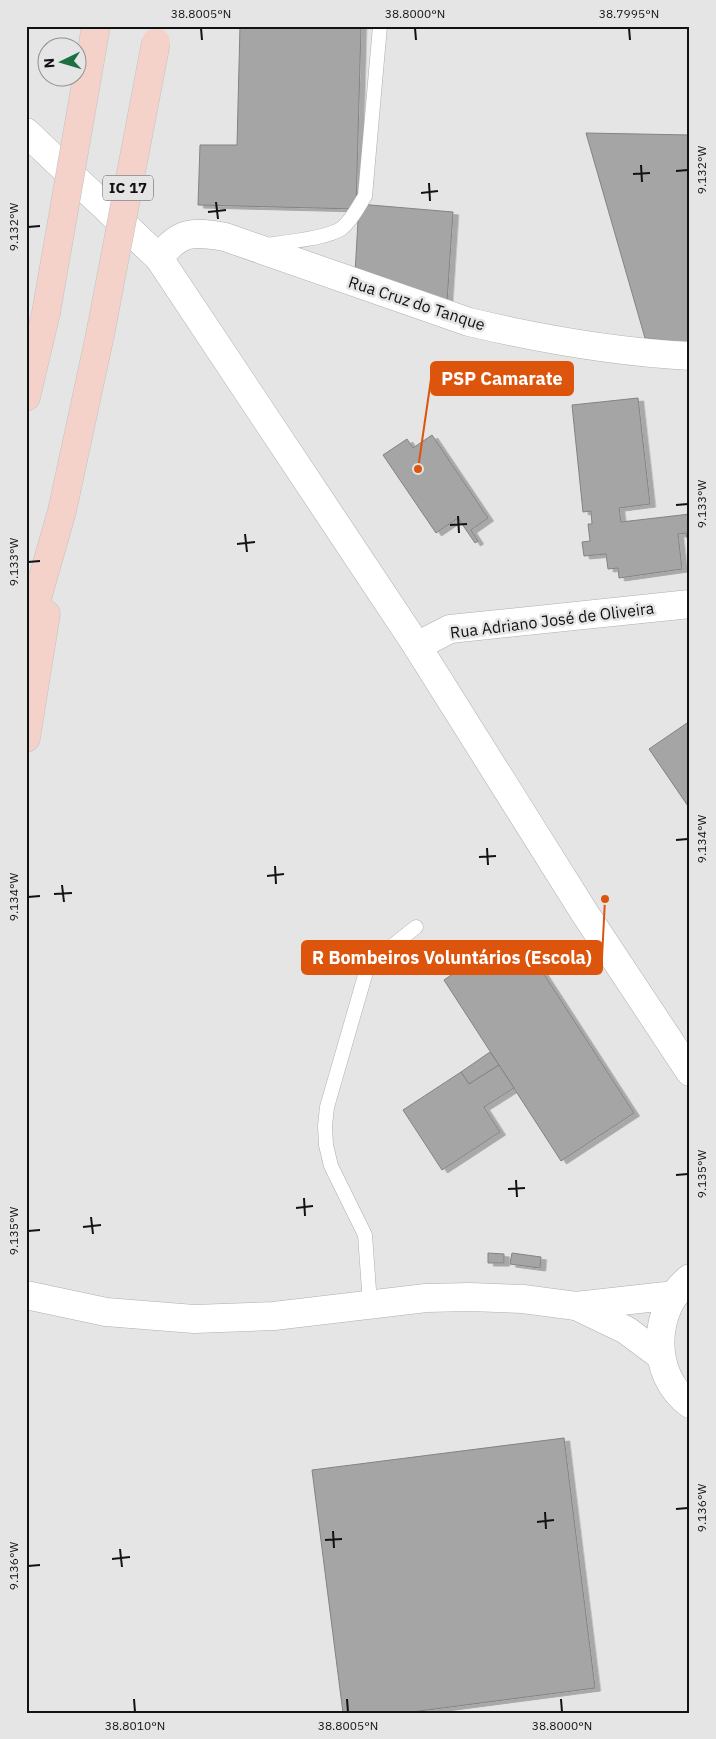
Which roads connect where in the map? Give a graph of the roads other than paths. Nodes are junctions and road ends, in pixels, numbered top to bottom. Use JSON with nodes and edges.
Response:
{"nodes":[{"id":1,"x":96,"y":26,"type":"edge"},
{"id":2,"x":159,"y":26,"type":"edge"},
{"id":3,"x":380,"y":26,"type":"edge"},
{"id":4,"x":26,"y":132,"type":"edge"},
{"id":5,"x":252,"y":247,"type":"junction"},
{"id":6,"x":159,"y":258,"type":"junction"},
{"id":7,"x":39,"y":340,"type":"junction"},
{"id":8,"x":690,"y":356,"type":"edge"},
{"id":9,"x":26,"y":366,"type":"edge"},
{"id":10,"x":26,"y":397,"type":"edge"},
{"id":11,"x":62,"y":511,"type":"junction"},
{"id":12,"x":690,"y":604,"type":"edge"},
{"id":13,"x":26,"y":638,"type":"edge"},
{"id":14,"x":416,"y":646,"type":"junction"},
{"id":15,"x":26,"y":738,"type":"edge"},
{"id":16,"x":416,"y":927,"type":"dead end"},
{"id":17,"x":690,"y":1072,"type":"edge"},
{"id":18,"x":682,"y":1286,"type":"edge"},
{"id":19,"x":26,"y":1294,"type":"edge"},
{"id":20,"x":370,"y":1304,"type":"junction"},
{"id":21,"x":576,"y":1306,"type":"junction"},
{"id":22,"x":661,"y":1356,"type":"junction"},
{"id":23,"x":690,"y":1404,"type":"edge"}],
"edges":[{"from":1,"to":7,"type":"highway","bridge":true},
{"from":2,"to":11,"type":"highway","number":"IC 17","bridge":true},
{"from":3,"to":5,"type":"lane"},
{"from":4,"to":6,"type":"street"},
{"from":5,"to":6,"type":"street","name":"Rua Cruz do Tanque"},
{"from":5,"to":8,"type":"street","name":"Rua Cruz do Tanque"},
{"from":6,"to":14,"type":"street"},
{"from":7,"to":9,"type":"highway"},
{"from":7,"to":10,"type":"highway"},
{"from":11,"to":13,"type":"highway","number":"IC 17"},
{"from":11,"to":15,"type":"highway"},
{"from":12,"to":14,"type":"street","name":"Rua Adriano José de Oliveira"},
{"from":14,"to":17,"type":"street"},
{"from":16,"to":20,"type":"lane"},
{"from":18,"to":21,"type":"street"},
{"from":18,"to":22,"type":"street"},
{"from":19,"to":20,"type":"street"},
{"from":20,"to":21,"type":"street"},
{"from":21,"to":22,"type":"street"},
{"from":22,"to":23,"type":"street"}]}
